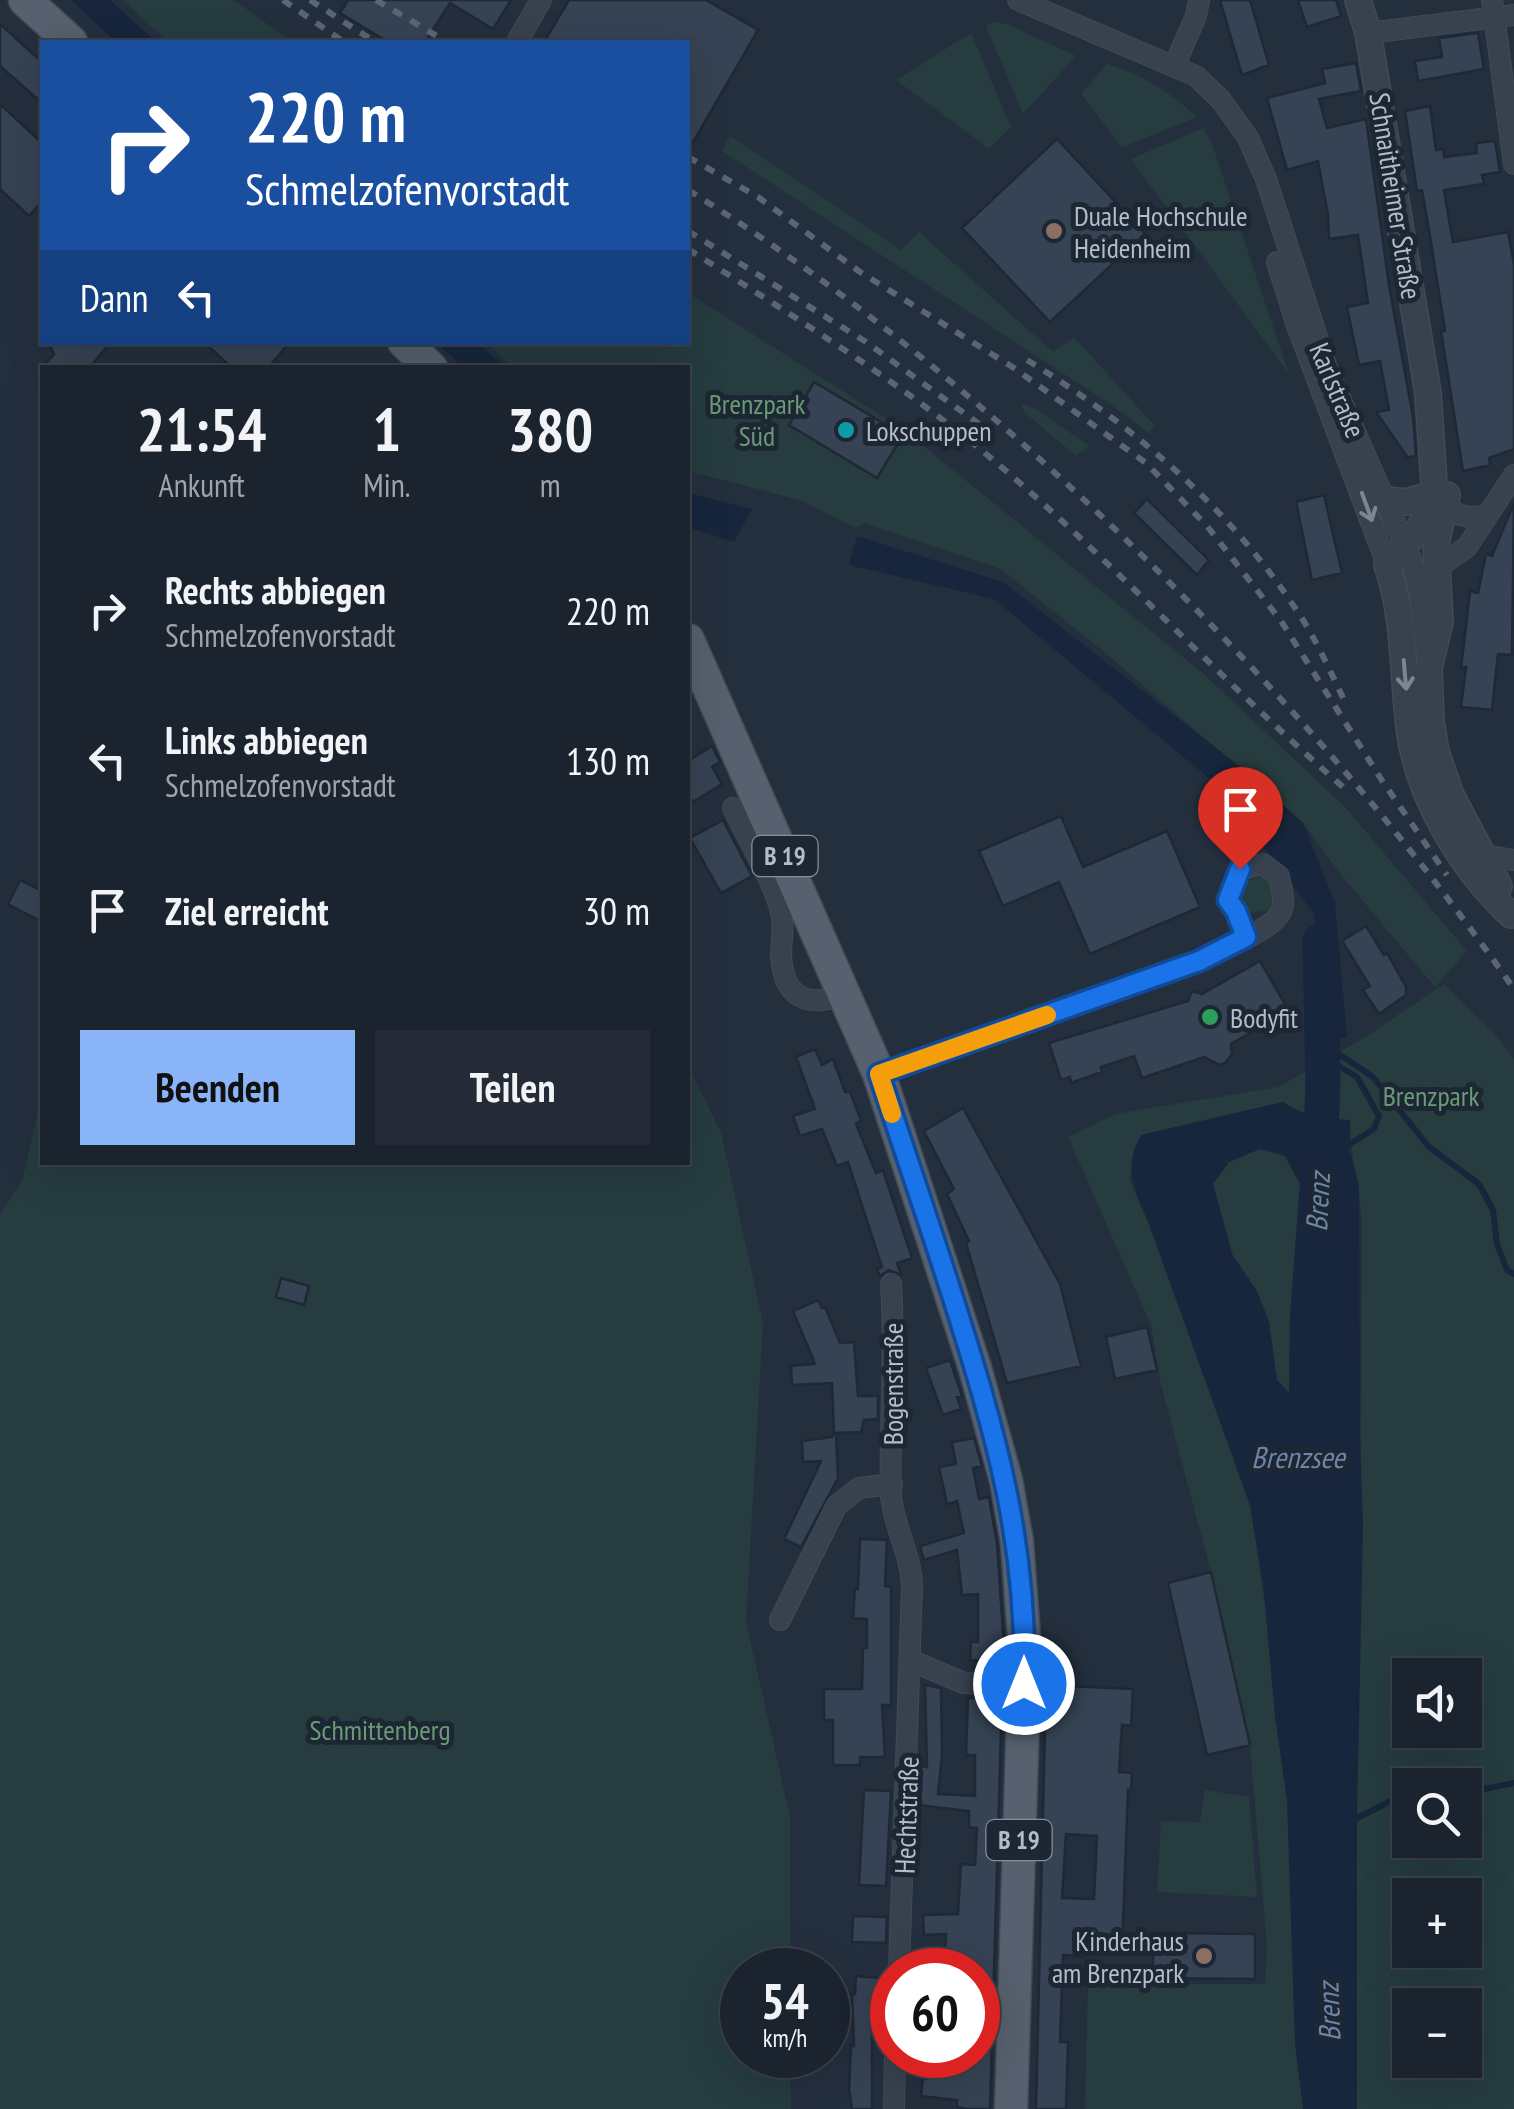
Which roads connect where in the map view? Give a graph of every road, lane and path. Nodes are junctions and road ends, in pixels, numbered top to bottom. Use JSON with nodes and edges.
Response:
{"nodes":[{"id":1,"x":25,"y":0,"type":"edge"},
{"id":2,"x":541,"y":0,"type":"edge"},
{"id":3,"x":1018,"y":0,"type":"edge"},
{"id":4,"x":1200,"y":0,"type":"edge"},
{"id":5,"x":1358,"y":0,"type":"edge"},
{"id":6,"x":1500,"y":11,"type":"edge"},
{"id":7,"x":1368,"y":33,"type":"junction"},
{"id":8,"x":69,"y":40,"type":"edge"},
{"id":9,"x":518,"y":40,"type":"edge"},
{"id":10,"x":1175,"y":64,"type":"junction"},
{"id":11,"x":1232,"y":117,"type":"junction"},
{"id":12,"x":1514,"y":164,"type":"edge"},
{"id":13,"x":407,"y":345,"type":"edge"},
{"id":14,"x":428,"y":365,"type":"edge"},
{"id":15,"x":1514,"y":475,"type":"edge"},
{"id":16,"x":1386,"y":500,"type":"junction"},
{"id":17,"x":1440,"y":500,"type":"junction"},
{"id":18,"x":1487,"y":515,"type":"junction"},
{"id":19,"x":1406,"y":546,"type":"junction"},
{"id":20,"x":1387,"y":565,"type":"junction"},
{"id":21,"x":1417,"y":582,"type":"junction"},
{"id":22,"x":690,"y":644,"type":"edge"},
{"id":23,"x":732,"y":808,"type":"dead end"},
{"id":24,"x":1514,"y":860,"type":"edge"},
{"id":25,"x":1478,"y":866,"type":"junction"},
{"id":26,"x":1296,"y":912,"type":"dead end"},
{"id":27,"x":1512,"y":917,"type":"edge"},
{"id":28,"x":1276,"y":922,"type":"junction"},
{"id":29,"x":1246,"y":937,"type":"junction"},
{"id":30,"x":846,"y":994,"type":"junction"},
{"id":31,"x":879,"y":1074,"type":"junction"},
{"id":32,"x":890,"y":1284,"type":"dead end"},
{"id":33,"x":892,"y":1484,"type":"junction"},
{"id":34,"x":780,"y":1620,"type":"dead end"},
{"id":35,"x":912,"y":1661,"type":"junction"},
{"id":36,"x":1024,"y":1684,"type":"junction"},
{"id":37,"x":901,"y":1948,"type":"edge"},
{"id":38,"x":895,"y":2078,"type":"edge"},
{"id":39,"x":894,"y":2109,"type":"edge"},
{"id":40,"x":1011,"y":2109,"type":"edge"}],
"edges":[{"from":1,"to":8,"type":"main road"},
{"from":2,"to":9,"type":"street"},
{"from":3,"to":10,"type":"street","name":"Karlstraße"},
{"from":4,"to":10,"type":"street"},
{"from":5,"to":7,"type":"street","name":"Schnaitheimer Straße"},
{"from":6,"to":7,"type":"street"},
{"from":6,"to":12,"type":"street"},
{"from":7,"to":17,"type":"street","name":"Schnaitheimer Straße"},
{"from":10,"to":11,"type":"street","name":"Karlstraße"},
{"from":11,"to":16,"type":"street","name":"Karlstraße"},
{"from":11,"to":20,"type":"street","name":"Karlstraße","one_way":true},
{"from":13,"to":14,"type":"main road"},
{"from":15,"to":18,"type":"street"},
{"from":16,"to":17,"type":"street"},
{"from":16,"to":19,"type":"street","name":"Karlstraße"},
{"from":17,"to":18,"type":"street"},
{"from":17,"to":19,"type":"street","name":"Schnaitheimer Straße"},
{"from":17,"to":21,"type":"street","name":"Schnaitheimer Straße"},
{"from":18,"to":21,"type":"street"},
{"from":19,"to":20,"type":"street","name":"Schnaitheimer Straße"},
{"from":19,"to":21,"type":"street","name":"Karlstraße"},
{"from":20,"to":21,"type":"street","name":"Schnaitheimer Straße"},
{"from":21,"to":25,"type":"street","name":"Schnaitheimer Straße"},
{"from":21,"to":25,"type":"street","name":"Schnaitheimer Straße","one_way":true},
{"from":22,"to":30,"type":"main road","number":"B 19"},
{"from":23,"to":30,"type":"street"},
{"from":24,"to":25,"type":"street"},
{"from":25,"to":27,"type":"street","name":"Schnaitheimer Straße"},
{"from":26,"to":28,"type":"street"},
{"from":28,"to":29,"type":"street"},
{"from":28,"to":29,"type":"street"},
{"from":29,"to":31,"type":"street"},
{"from":30,"to":31,"type":"main road","number":"B 19"},
{"from":31,"to":36,"type":"main road","number":"B 19"},
{"from":32,"to":33,"type":"street","name":"Bogenstraße"},
{"from":33,"to":34,"type":"street","name":"Bogenstraße"},
{"from":33,"to":35,"type":"street","name":"Bogenstraße"},
{"from":35,"to":36,"type":"street"},
{"from":35,"to":37,"type":"street","name":"Hechtstraße"},
{"from":36,"to":40,"type":"main road","number":"B 19"},
{"from":38,"to":39,"type":"street"}]}
